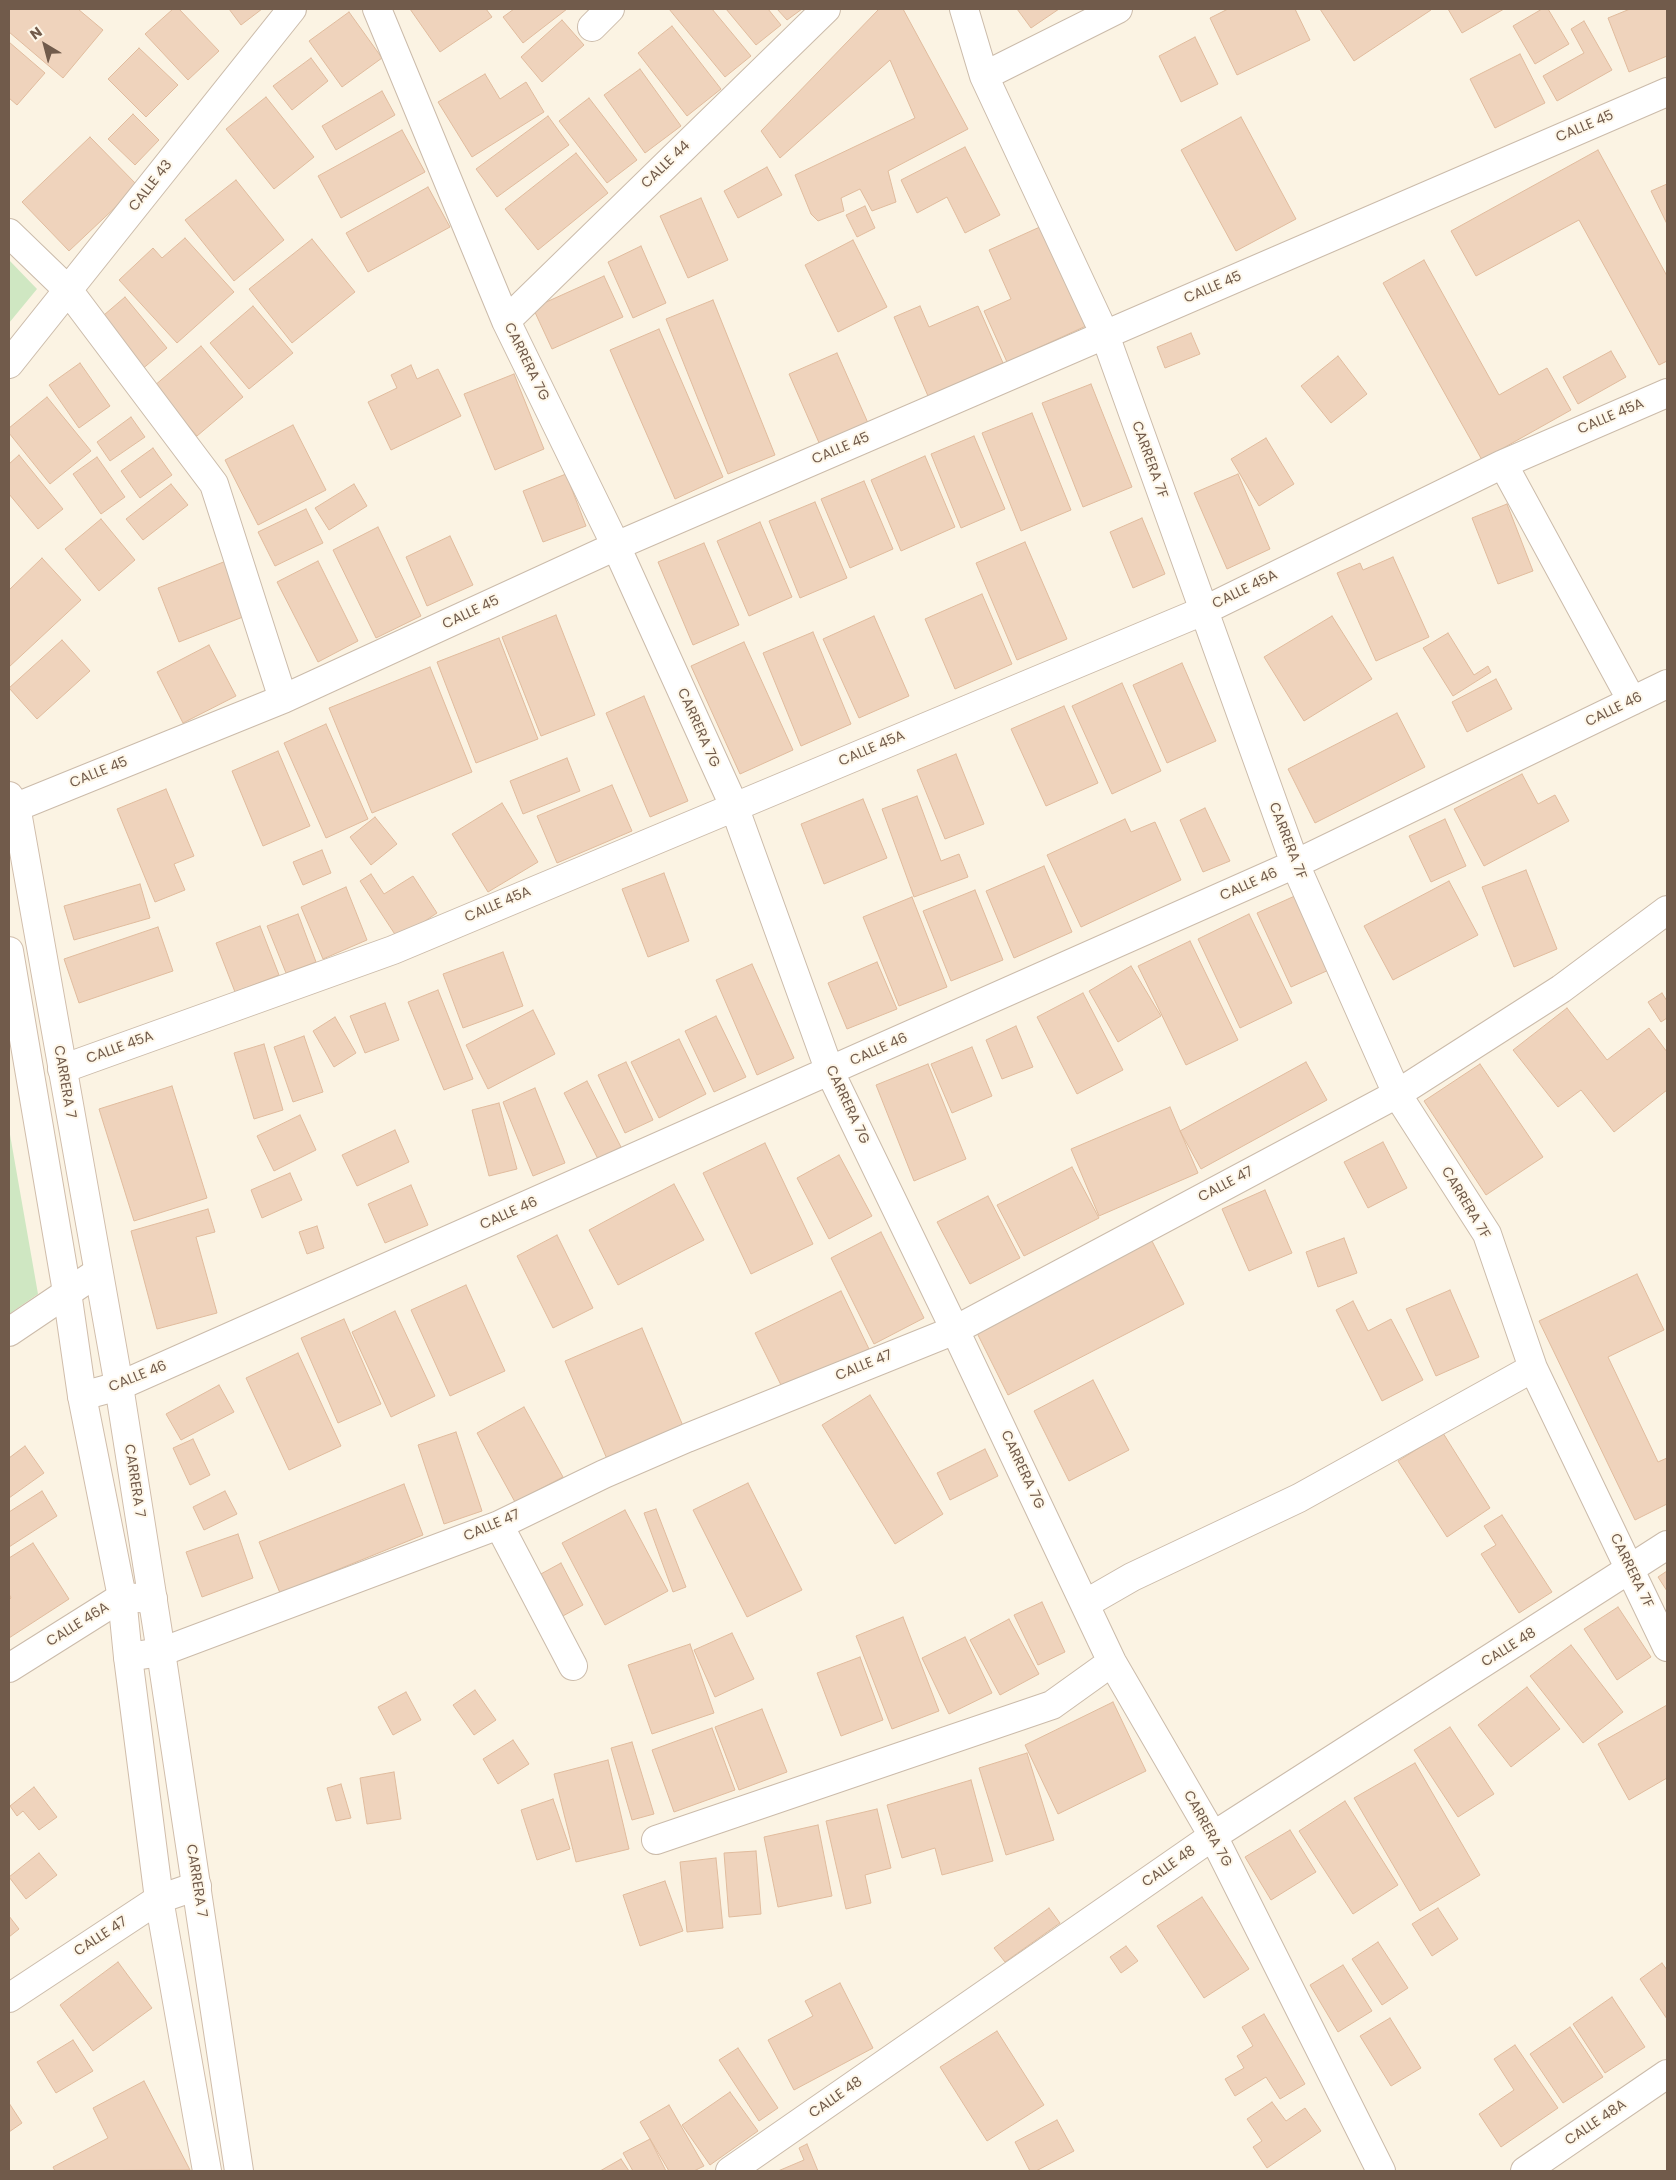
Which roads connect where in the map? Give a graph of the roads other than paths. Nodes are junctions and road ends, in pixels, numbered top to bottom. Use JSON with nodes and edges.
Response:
{"nodes":[{"id":1,"x":292,"y":9,"type":"edge"},
{"id":2,"x":377,"y":9,"type":"edge"},
{"id":3,"x":826,"y":9,"type":"edge"},
{"id":4,"x":964,"y":9,"type":"edge"},
{"id":5,"x":1118,"y":9,"type":"edge"},
{"id":6,"x":984,"y":76,"type":"junction"},
{"id":7,"x":1667,"y":92,"type":"edge"},
{"id":8,"x":9,"y":233,"type":"edge"},
{"id":9,"x":68,"y":290,"type":"junction"},
{"id":10,"x":506,"y":321,"type":"junction"},
{"id":11,"x":1104,"y":334,"type":"junction"},
{"id":12,"x":9,"y":364,"type":"edge"},
{"id":13,"x":1667,"y":393,"type":"edge"},
{"id":14,"x":1503,"y":464,"type":"junction"},
{"id":15,"x":616,"y":546,"type":"junction"},
{"id":16,"x":1203,"y":611,"type":"junction"},
{"id":17,"x":1667,"y":684,"type":"edge"},
{"id":18,"x":283,"y":699,"type":"junction"},
{"id":19,"x":1632,"y":701,"type":"junction"},
{"id":20,"x":11,"y":804,"type":"edge"},
{"id":21,"x":734,"y":806,"type":"junction"},
{"id":22,"x":1295,"y":864,"type":"junction"},
{"id":23,"x":1667,"y":910,"type":"edge"},
{"id":24,"x":9,"y":951,"type":"edge"},
{"id":25,"x":62,"y":1069,"type":"junction"},
{"id":26,"x":830,"y":1072,"type":"junction"},
{"id":27,"x":1397,"y":1094,"type":"junction"},
{"id":28,"x":98,"y":1272,"type":"junction"},
{"id":29,"x":67,"y":1292,"type":"junction"},
{"id":30,"x":955,"y":1330,"type":"junction"},
{"id":31,"x":9,"y":1332,"type":"edge"},
{"id":32,"x":1533,"y":1368,"type":"junction"},
{"id":33,"x":119,"y":1386,"type":"junction"},
{"id":34,"x":82,"y":1396,"type":"junction"},
{"id":35,"x":500,"y":1526,"type":"junction"},
{"id":36,"x":1667,"y":1545,"type":"edge"},
{"id":37,"x":1630,"y":1570,"type":"junction"},
{"id":38,"x":122,"y":1597,"type":"junction"},
{"id":39,"x":153,"y":1599,"type":"junction"},
{"id":40,"x":1085,"y":1604,"type":"junction"},
{"id":41,"x":1667,"y":1647,"type":"edge"},
{"id":42,"x":161,"y":1652,"type":"junction"},
{"id":43,"x":128,"y":1657,"type":"junction"},
{"id":44,"x":1112,"y":1662,"type":"junction"},
{"id":45,"x":573,"y":1666,"type":"dead end"},
{"id":46,"x":9,"y":1668,"type":"edge"},
{"id":47,"x":1213,"y":1836,"type":"junction"},
{"id":48,"x":656,"y":1840,"type":"dead end"},
{"id":49,"x":197,"y":1886,"type":"junction"},
{"id":50,"x":159,"y":1899,"type":"junction"},
{"id":51,"x":9,"y":1998,"type":"edge"},
{"id":52,"x":1667,"y":2074,"type":"edge"},
{"id":53,"x":238,"y":2170,"type":"edge"},
{"id":54,"x":207,"y":2171,"type":"edge"},
{"id":55,"x":730,"y":2171,"type":"edge"},
{"id":56,"x":1381,"y":2171,"type":"edge"},
{"id":57,"x":1525,"y":2171,"type":"edge"}],
"edges":[{"from":1,"to":9,"type":"street","name":"CALLE 43"},
{"from":2,"to":10,"type":"street","name":"CARRERA 7G"},
{"from":3,"to":10,"type":"street","name":"CALLE 44"},
{"from":4,"to":6,"type":"street","name":"CARRERA 7F"},
{"from":5,"to":6,"type":"street"},
{"from":6,"to":11,"type":"street","name":"CARRERA 7F"},
{"from":7,"to":11,"type":"street","name":"CALLE 45"},
{"from":8,"to":9,"type":"street"},
{"from":9,"to":12,"type":"street","name":"CALLE 43"},
{"from":9,"to":18,"type":"street"},
{"from":10,"to":15,"type":"street","name":"CARRERA 7G"},
{"from":11,"to":15,"type":"street","name":"CALLE 45"},
{"from":11,"to":16,"type":"street","name":"CARRERA 7F"},
{"from":13,"to":14,"type":"street","name":"CALLE 45A"},
{"from":14,"to":16,"type":"street","name":"CALLE 45A"},
{"from":14,"to":19,"type":"street"},
{"from":15,"to":18,"type":"street","name":"CALLE 45"},
{"from":15,"to":21,"type":"street","name":"CARRERA 7G"},
{"from":16,"to":21,"type":"street","name":"CALLE 45A"},
{"from":16,"to":22,"type":"street","name":"CARRERA 7F"},
{"from":17,"to":19,"type":"street","name":"CALLE 46"},
{"from":18,"to":20,"type":"street","name":"CALLE 45"},
{"from":19,"to":22,"type":"street","name":"CALLE 46"},
{"from":20,"to":25,"type":"street","name":"CARRERA 7"},
{"from":21,"to":25,"type":"street","name":"CALLE 45A"},
{"from":21,"to":26,"type":"street","name":"CARRERA 7G"},
{"from":22,"to":26,"type":"street","name":"CALLE 46"},
{"from":22,"to":27,"type":"street","name":"CARRERA 7F"},
{"from":23,"to":27,"type":"street","name":"CALLE 47"},
{"from":24,"to":29,"type":"street"},
{"from":25,"to":28,"type":"street","name":"CARRERA 7"},
{"from":26,"to":30,"type":"street","name":"CARRERA 7G"},
{"from":26,"to":33,"type":"street","name":"CALLE 46"},
{"from":27,"to":30,"type":"street","name":"CALLE 47"},
{"from":27,"to":32,"type":"street","name":"CARRERA 7F"},
{"from":28,"to":29,"type":"street"},
{"from":28,"to":33,"type":"street","name":"CARRERA 7"},
{"from":29,"to":31,"type":"street"},
{"from":29,"to":34,"type":"street"},
{"from":30,"to":35,"type":"street","name":"CALLE 47"},
{"from":30,"to":40,"type":"street","name":"CARRERA 7G"},
{"from":32,"to":37,"type":"street","name":"CARRERA 7F"},
{"from":32,"to":40,"type":"street"},
{"from":33,"to":34,"type":"street","name":"CALLE 46"},
{"from":33,"to":39,"type":"street","name":"CARRERA 7"},
{"from":34,"to":38,"type":"street"},
{"from":35,"to":42,"type":"street","name":"CALLE 47"},
{"from":35,"to":45,"type":"street"},
{"from":36,"to":37,"type":"street","name":"CALLE 48"},
{"from":37,"to":41,"type":"street","name":"CARRERA 7F"},
{"from":37,"to":47,"type":"street","name":"CALLE 48"},
{"from":38,"to":39,"type":"street","name":"CALLE 46A"},
{"from":38,"to":43,"type":"street"},
{"from":38,"to":46,"type":"street","name":"CALLE 46A"},
{"from":39,"to":42,"type":"street","name":"CARRERA 7"},
{"from":40,"to":44,"type":"street","name":"CARRERA 7G"},
{"from":42,"to":43,"type":"street","name":"CALLE 47"},
{"from":42,"to":49,"type":"street","name":"CARRERA 7"},
{"from":43,"to":50,"type":"street"},
{"from":44,"to":47,"type":"street","name":"CARRERA 7G"},
{"from":44,"to":48,"type":"street"},
{"from":47,"to":55,"type":"street","name":"CALLE 48"},
{"from":47,"to":56,"type":"street","name":"CARRERA 7G"},
{"from":49,"to":50,"type":"street","name":"CALLE 47"},
{"from":49,"to":53,"type":"street","name":"CARRERA 7"},
{"from":50,"to":51,"type":"street","name":"CALLE 47"},
{"from":50,"to":54,"type":"street"},
{"from":52,"to":57,"type":"street","name":"CALLE 48A"}]}
